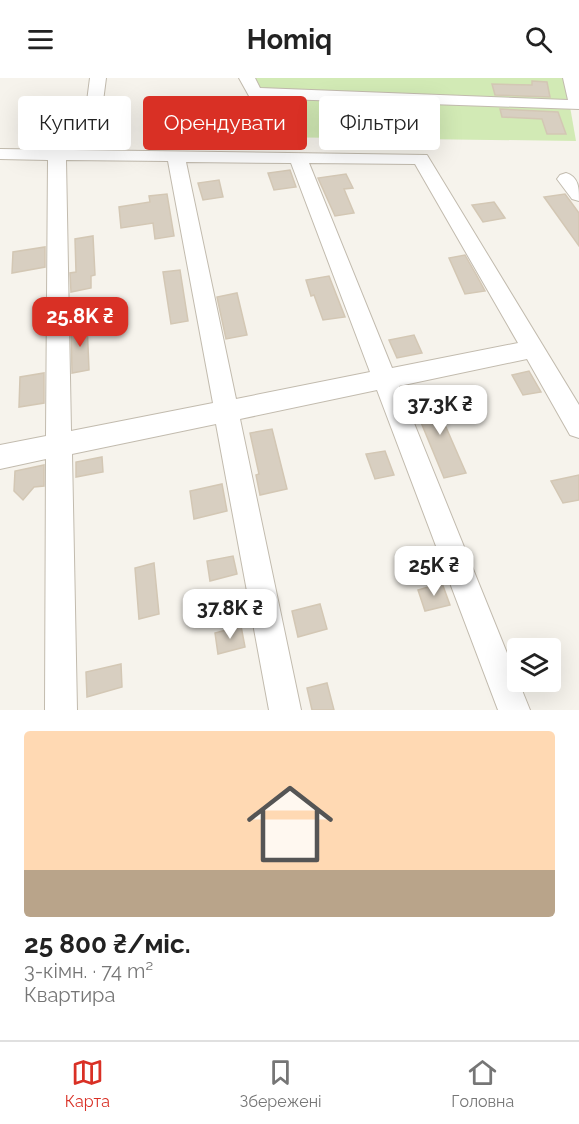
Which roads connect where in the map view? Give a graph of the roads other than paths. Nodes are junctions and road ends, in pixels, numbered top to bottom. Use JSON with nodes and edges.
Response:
{"nodes":[{"id":1,"x":98,"y":78,"type":"edge"},
{"id":2,"x":247,"y":78,"type":"edge"},
{"id":3,"x":571,"y":78,"type":"edge"},
{"id":4,"x":95,"y":96,"type":"edge"},
{"id":5,"x":0,"y":154,"type":"edge"},
{"id":6,"x":57,"y":155,"type":"junction"},
{"id":7,"x":176,"y":156,"type":"junction"},
{"id":8,"x":298,"y":157,"type":"junction"},
{"id":9,"x":566,"y":179,"type":"dead end"},
{"id":10,"x":579,"y":195,"type":"edge"},
{"id":11,"x":532,"y":349,"type":"junction"},
{"id":12,"x":385,"y":379,"type":"junction"},
{"id":13,"x":227,"y":411,"type":"junction"},
{"id":14,"x":579,"y":427,"type":"edge"},
{"id":15,"x":60,"y":445,"type":"junction"},
{"id":16,"x":0,"y":457,"type":"edge"},
{"id":17,"x":61,"y":710,"type":"edge"},
{"id":18,"x":285,"y":710,"type":"edge"},
{"id":19,"x":514,"y":710,"type":"edge"}],
"edges":[{"from":1,"to":4,"type":"street"},
{"from":2,"to":3,"type":"street"},
{"from":5,"to":6,"type":"street"},
{"from":6,"to":7,"type":"street"},
{"from":6,"to":15,"type":"street"},
{"from":7,"to":8,"type":"street"},
{"from":7,"to":13,"type":"street"},
{"from":8,"to":11,"type":"street"},
{"from":8,"to":12,"type":"street"},
{"from":9,"to":10,"type":"street"},
{"from":11,"to":12,"type":"street"},
{"from":11,"to":14,"type":"street"},
{"from":12,"to":13,"type":"street"},
{"from":12,"to":19,"type":"street"},
{"from":13,"to":15,"type":"street"},
{"from":13,"to":18,"type":"street"},
{"from":15,"to":16,"type":"street"},
{"from":15,"to":17,"type":"street"}]}
